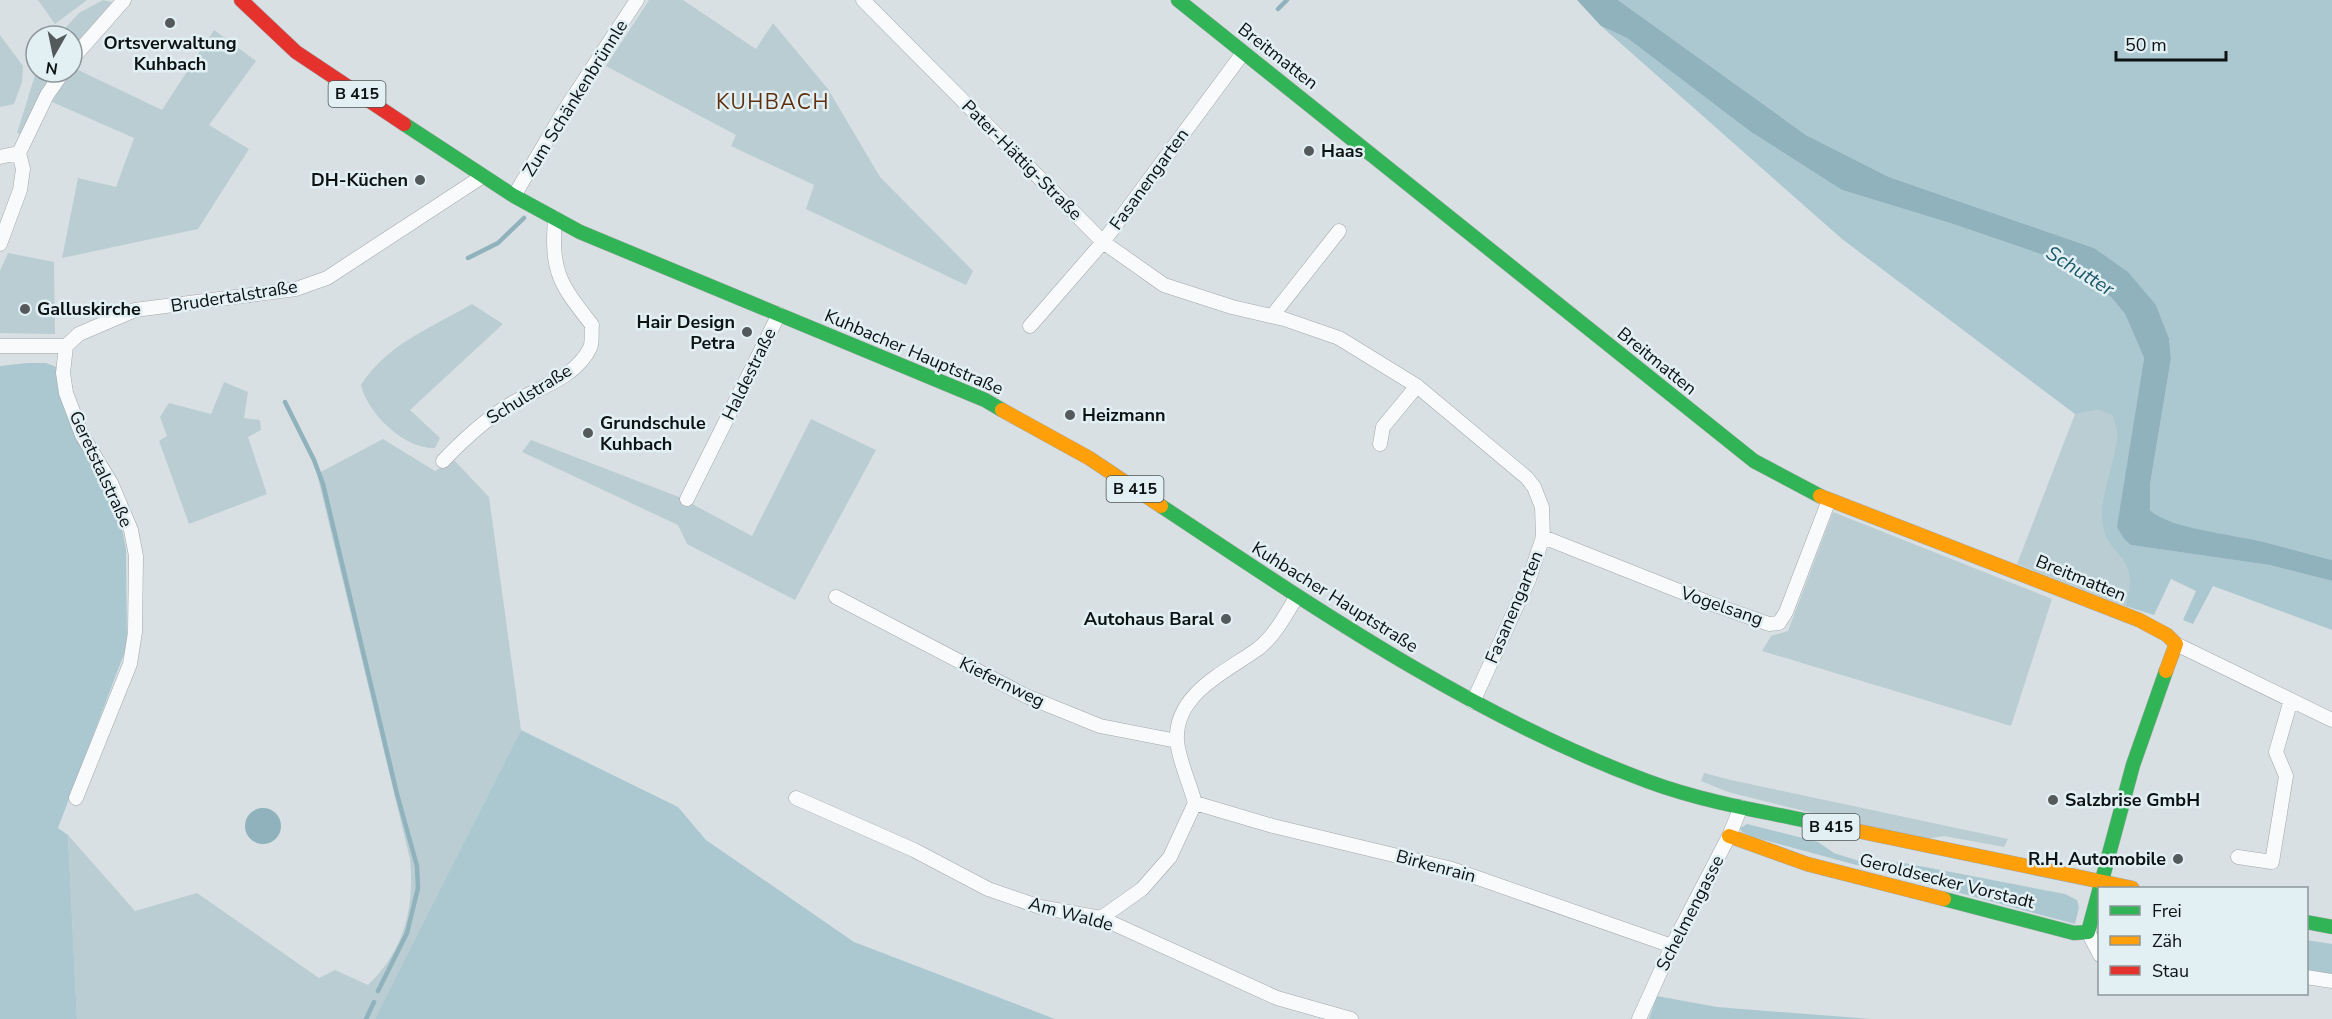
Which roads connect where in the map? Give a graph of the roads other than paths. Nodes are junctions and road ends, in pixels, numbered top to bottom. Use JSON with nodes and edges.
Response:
{"nodes":[{"id":1,"x":124,"y":0,"type":"edge"},
{"id":2,"x":240,"y":0,"type":"edge"},
{"id":3,"x":637,"y":0,"type":"edge"},
{"id":4,"x":863,"y":0,"type":"edge"},
{"id":5,"x":1178,"y":0,"type":"edge"},
{"id":6,"x":84,"y":45,"type":"edge"},
{"id":7,"x":1243,"y":53,"type":"junction"},
{"id":8,"x":55,"y":84,"type":"edge"},
{"id":9,"x":19,"y":153,"type":"junction"},
{"id":10,"x":0,"y":157,"type":"edge"},
{"id":11,"x":483,"y":176,"type":"junction"},
{"id":12,"x":514,"y":196,"type":"junction"},
{"id":13,"x":555,"y":218,"type":"junction"},
{"id":14,"x":1339,"y":231,"type":"dead end"},
{"id":15,"x":1103,"y":242,"type":"junction"},
{"id":16,"x":0,"y":244,"type":"edge"},
{"id":17,"x":779,"y":314,"type":"junction"},
{"id":18,"x":1272,"y":316,"type":"junction"},
{"id":19,"x":1030,"y":326,"type":"dead end"},
{"id":20,"x":0,"y":346,"type":"edge"},
{"id":21,"x":66,"y":346,"type":"junction"},
{"id":22,"x":1417,"y":386,"type":"junction"},
{"id":23,"x":1380,"y":444,"type":"dead end"},
{"id":24,"x":443,"y":461,"type":"dead end"},
{"id":25,"x":687,"y":499,"type":"dead end"},
{"id":26,"x":1829,"y":500,"type":"junction"},
{"id":27,"x":1543,"y":537,"type":"junction"},
{"id":28,"x":1297,"y":596,"type":"junction"},
{"id":29,"x":836,"y":597,"type":"dead end"},
{"id":30,"x":2176,"y":644,"type":"junction"},
{"id":31,"x":2291,"y":700,"type":"junction"},
{"id":32,"x":1473,"y":702,"type":"junction"},
{"id":33,"x":2332,"y":720,"type":"edge"},
{"id":34,"x":1178,"y":741,"type":"junction"},
{"id":35,"x":76,"y":798,"type":"dead end"},
{"id":36,"x":796,"y":798,"type":"dead end"},
{"id":37,"x":1195,"y":803,"type":"junction"},
{"id":38,"x":1741,"y":807,"type":"junction"},
{"id":39,"x":1729,"y":836,"type":"junction"},
{"id":40,"x":2238,"y":857,"type":"dead end"},
{"id":41,"x":2100,"y":882,"type":"junction"},
{"id":42,"x":2099,"y":887,"type":"edge"},
{"id":43,"x":2127,"y":887,"type":"edge"},
{"id":44,"x":2098,"y":890,"type":"edge"},
{"id":45,"x":1101,"y":918,"type":"junction"},
{"id":46,"x":2308,"y":922,"type":"edge"},
{"id":47,"x":2332,"y":927,"type":"edge"},
{"id":48,"x":2088,"y":932,"type":"junction"},
{"id":49,"x":1672,"y":946,"type":"junction"},
{"id":50,"x":2098,"y":951,"type":"edge"},
{"id":51,"x":2308,"y":977,"type":"edge"},
{"id":52,"x":2332,"y":981,"type":"edge"},
{"id":53,"x":1350,"y":1019,"type":"edge"},
{"id":54,"x":1639,"y":1019,"type":"edge"}],
"edges":[{"from":1,"to":6,"type":"street"},
{"from":2,"to":11,"type":"main road","name":"Kuhbacher Hauptstraße","number":"B 415"},
{"from":3,"to":12,"type":"street","name":"Zum Schänkenbrünnle"},
{"from":4,"to":15,"type":"street","name":"Pater-Hättig-Straße"},
{"from":5,"to":7,"type":"main road","name":"Breitmatten"},
{"from":7,"to":15,"type":"street","name":"Fasanengarten"},
{"from":7,"to":26,"type":"main road","name":"Breitmatten"},
{"from":8,"to":9,"type":"street"},
{"from":9,"to":10,"type":"street"},
{"from":9,"to":16,"type":"street"},
{"from":11,"to":12,"type":"main road","name":"Kuhbacher Hauptstraße","number":"B 415"},
{"from":11,"to":21,"type":"street","name":"Brudertalstraße"},
{"from":12,"to":13,"type":"main road","name":"Kuhbacher Hauptstraße","number":"B 415"},
{"from":13,"to":17,"type":"main road","name":"Kuhbacher Hauptstraße","number":"B 415"},
{"from":13,"to":24,"type":"street","name":"Schulstraße"},
{"from":14,"to":18,"type":"street"},
{"from":15,"to":18,"type":"street","name":"Fasanengarten"},
{"from":15,"to":19,"type":"street"},
{"from":17,"to":25,"type":"street","name":"Haldestraße"},
{"from":17,"to":28,"type":"main road","name":"Kuhbacher Hauptstraße","number":"B 415"},
{"from":18,"to":22,"type":"street","name":"Fasanengarten"},
{"from":20,"to":21,"type":"street"},
{"from":21,"to":35,"type":"street","name":"Geretstalstraße"},
{"from":22,"to":23,"type":"street"},
{"from":22,"to":27,"type":"street","name":"Fasanengarten"},
{"from":26,"to":27,"type":"street","name":"Vogelsang"},
{"from":26,"to":30,"type":"main road","name":"Breitmatten"},
{"from":27,"to":32,"type":"street","name":"Fasanengarten"},
{"from":28,"to":32,"type":"main road","name":"Kuhbacher Hauptstraße","number":"B 415"},
{"from":28,"to":34,"type":"street"},
{"from":29,"to":34,"type":"street","name":"Kiefernweg"},
{"from":30,"to":31,"type":"street","name":"Breitmatten"},
{"from":30,"to":41,"type":"main road"},
{"from":31,"to":33,"type":"street","name":"Breitmatten"},
{"from":31,"to":40,"type":"street"},
{"from":32,"to":38,"type":"main road","name":"Kuhbacher Hauptstraße","number":"B 415"},
{"from":34,"to":37,"type":"street"},
{"from":36,"to":45,"type":"street","name":"Am Walde"},
{"from":37,"to":45,"type":"street"},
{"from":37,"to":49,"type":"street","name":"Birkenrain"},
{"from":38,"to":39,"type":"street","name":"Schelmengasse"},
{"from":38,"to":41,"type":"main road","number":"B 415"},
{"from":39,"to":48,"type":"main road","name":"Geroldsecker Vorstadt"},
{"from":39,"to":49,"type":"street","name":"Schelmengasse"},
{"from":41,"to":42,"type":"main road"},
{"from":41,"to":43,"type":"main road","number":"B 415"},
{"from":44,"to":48,"type":"main road"},
{"from":45,"to":53,"type":"street","name":"Am Walde"},
{"from":46,"to":47,"type":"main road"},
{"from":48,"to":50,"type":"street"},
{"from":49,"to":54,"type":"street","name":"Schelmengasse"},
{"from":51,"to":52,"type":"street"}]}
